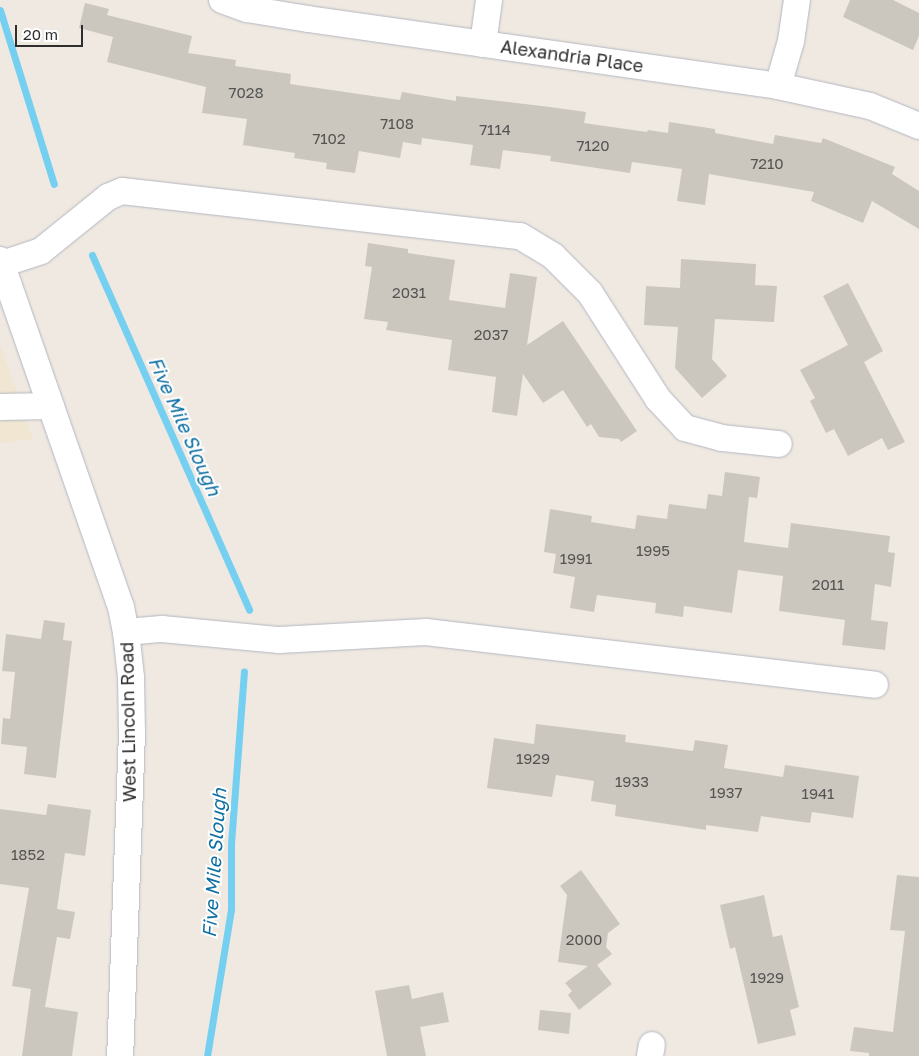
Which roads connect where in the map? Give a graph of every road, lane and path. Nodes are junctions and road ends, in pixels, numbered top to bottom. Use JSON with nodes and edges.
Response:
{"nodes":[{"id":1,"x":222,"y":0,"type":"edge"},
{"id":2,"x":489,"y":0,"type":"edge"},
{"id":3,"x":797,"y":0,"type":"edge"},
{"id":4,"x":483,"y":44,"type":"junction"},
{"id":5,"x":778,"y":86,"type":"junction"},
{"id":6,"x":919,"y":126,"type":"edge"},
{"id":7,"x":1,"y":262,"type":"edge"},
{"id":8,"x":51,"y":406,"type":"junction"},
{"id":9,"x":0,"y":407,"type":"edge"},
{"id":10,"x":780,"y":444,"type":"dead end"},
{"id":11,"x":126,"y":632,"type":"junction"},
{"id":12,"x":875,"y":684,"type":"dead end"},
{"id":13,"x":120,"y":1056,"type":"edge"}],
"edges":[{"from":1,"to":4,"type":"street","name":"Alexandria Place"},
{"from":2,"to":4,"type":"street"},
{"from":3,"to":5,"type":"street"},
{"from":4,"to":5,"type":"street","name":"Alexandria Place"},
{"from":5,"to":6,"type":"street","name":"Alexandria Place"},
{"from":7,"to":8,"type":"street","name":"West Lincoln Road"},
{"from":7,"to":10,"type":"street"},
{"from":8,"to":9,"type":"street"},
{"from":8,"to":11,"type":"street","name":"West Lincoln Road"},
{"from":11,"to":12,"type":"street"},
{"from":11,"to":13,"type":"street","name":"West Lincoln Road"}]}
